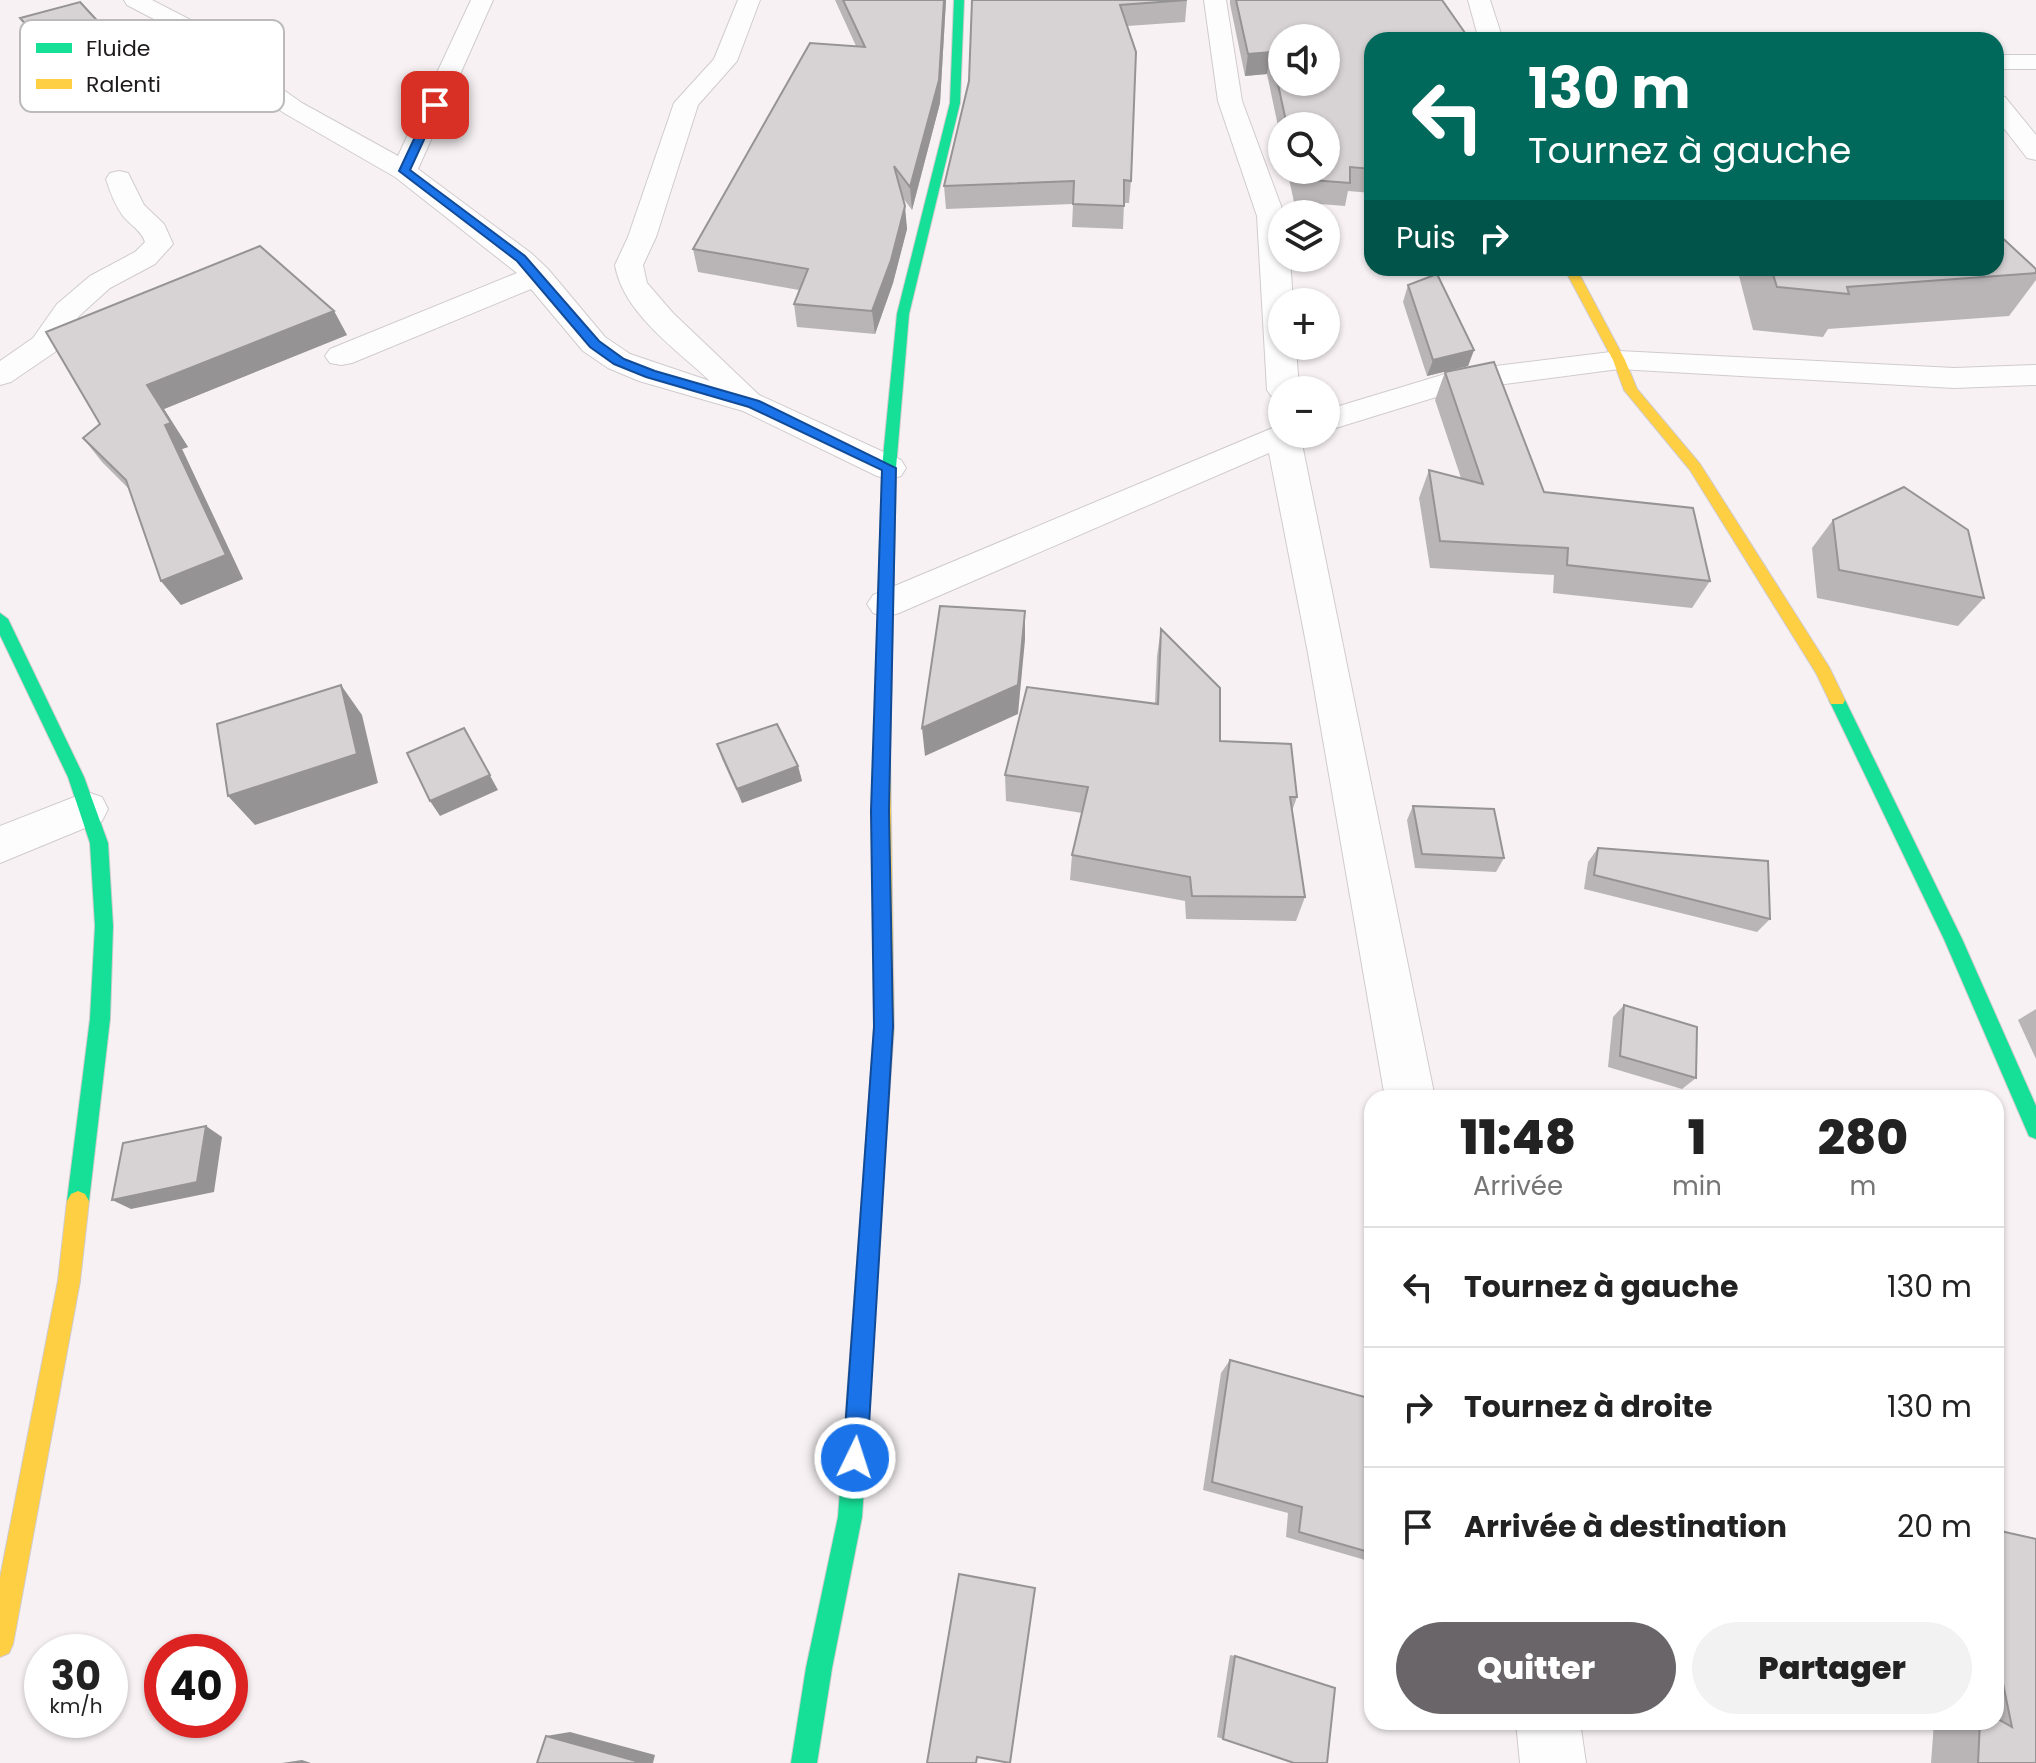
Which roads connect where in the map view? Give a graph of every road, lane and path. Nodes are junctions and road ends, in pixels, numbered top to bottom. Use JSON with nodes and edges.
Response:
{"nodes":[{"id":1,"x":135,"y":0,"type":"edge"},
{"id":2,"x":482,"y":0,"type":"edge"},
{"id":3,"x":749,"y":0,"type":"edge"},
{"id":4,"x":959,"y":0,"type":"edge"},
{"id":5,"x":1215,"y":0,"type":"edge"},
{"id":6,"x":1479,"y":0,"type":"edge"},
{"id":7,"x":207,"y":20,"type":"edge"},
{"id":8,"x":1489,"y":32,"type":"edge"},
{"id":9,"x":2004,"y":62,"type":"edge"},
{"id":10,"x":2036,"y":62,"type":"edge"},
{"id":11,"x":284,"y":102,"type":"edge"},
{"id":12,"x":2004,"y":112,"type":"edge"},
{"id":13,"x":2036,"y":152,"type":"edge"},
{"id":14,"x":404,"y":171,"type":"junction"},
{"id":15,"x":119,"y":179,"type":"dead end"},
{"id":16,"x":538,"y":275,"type":"junction"},
{"id":17,"x":1574,"y":276,"type":"edge"},
{"id":18,"x":341,"y":356,"type":"dead end"},
{"id":19,"x":1619,"y":360,"type":"junction"},
{"id":20,"x":0,"y":375,"type":"edge"},
{"id":21,"x":2036,"y":375,"type":"edge"},
{"id":22,"x":1282,"y":376,"type":"edge"},
{"id":23,"x":754,"y":404,"type":"junction"},
{"id":24,"x":1340,"y":417,"type":"edge"},
{"id":25,"x":1268,"y":440,"type":"edge"},
{"id":26,"x":1286,"y":448,"type":"edge"},
{"id":27,"x":889,"y":468,"type":"junction"},
{"id":28,"x":886,"y":604,"type":"junction"},
{"id":29,"x":0,"y":619,"type":"edge"},
{"id":30,"x":87,"y":809,"type":"junction"},
{"id":31,"x":0,"y":845,"type":"edge"},
{"id":32,"x":1409,"y":1090,"type":"edge"},
{"id":33,"x":2036,"y":1129,"type":"edge"},
{"id":34,"x":0,"y":1644,"type":"edge"},
{"id":35,"x":1549,"y":1730,"type":"edge"},
{"id":36,"x":804,"y":1763,"type":"edge"},
{"id":37,"x":1553,"y":1763,"type":"edge"}],
"edges":[{"from":1,"to":7,"type":"street"},
{"from":2,"to":14,"type":"street"},
{"from":3,"to":23,"type":"street"},
{"from":4,"to":27,"type":"street"},
{"from":5,"to":22,"type":"street"},
{"from":6,"to":8,"type":"street"},
{"from":9,"to":10,"type":"street"},
{"from":11,"to":14,"type":"street"},
{"from":12,"to":13,"type":"street"},
{"from":14,"to":16,"type":"street"},
{"from":15,"to":20,"type":"street"},
{"from":16,"to":18,"type":"street"},
{"from":16,"to":23,"type":"street"},
{"from":17,"to":19,"type":"street"},
{"from":19,"to":21,"type":"street"},
{"from":19,"to":24,"type":"street"},
{"from":19,"to":33,"type":"street"},
{"from":23,"to":27,"type":"street"},
{"from":25,"to":28,"type":"street"},
{"from":26,"to":32,"type":"street"},
{"from":27,"to":28,"type":"street"},
{"from":28,"to":36,"type":"street"},
{"from":29,"to":30,"type":"street"},
{"from":30,"to":31,"type":"street"},
{"from":30,"to":34,"type":"street"},
{"from":35,"to":37,"type":"street"}]}
